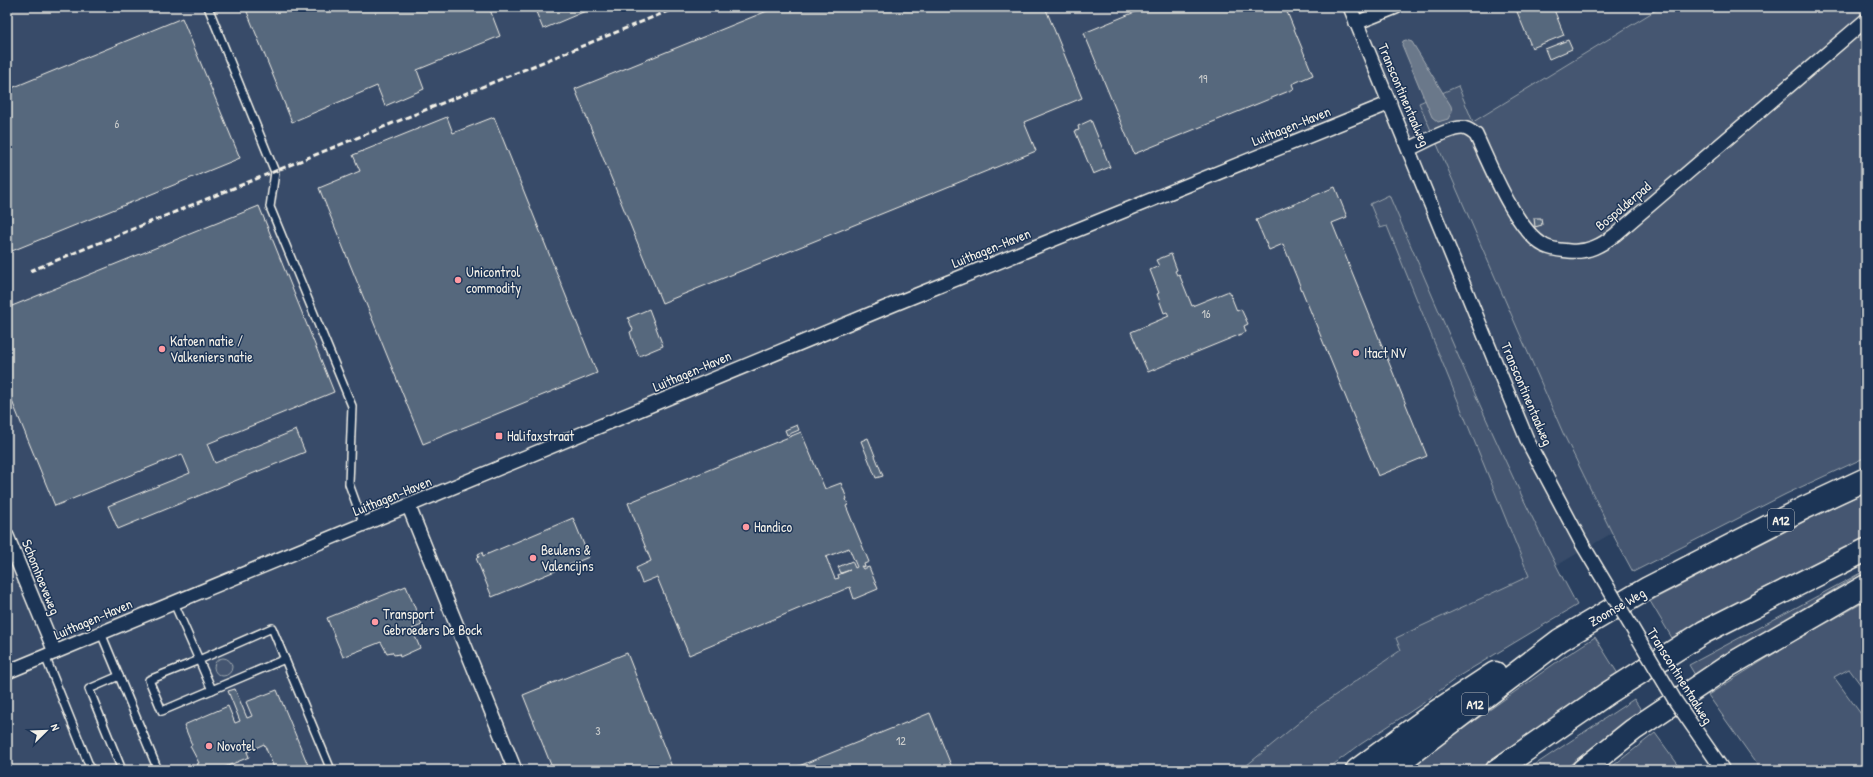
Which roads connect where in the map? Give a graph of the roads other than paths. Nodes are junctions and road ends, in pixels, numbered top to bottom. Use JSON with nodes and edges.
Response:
{"nodes":[{"id":1,"x":208,"y":7,"type":"edge"},
{"id":2,"x":1350,"y":7,"type":"edge"},
{"id":3,"x":1396,"y":7,"type":"edge"},
{"id":4,"x":1866,"y":20,"type":"edge"},
{"id":5,"x":1356,"y":23,"type":"junction"},
{"id":6,"x":1390,"y":103,"type":"junction"},
{"id":7,"x":1409,"y":149,"type":"junction"},
{"id":8,"x":1866,"y":479,"type":"edge"},
{"id":9,"x":409,"y":506,"type":"junction"},
{"id":10,"x":364,"y":525,"type":"junction"},
{"id":11,"x":7,"y":536,"type":"edge"},
{"id":12,"x":1866,"y":550,"type":"edge"},
{"id":13,"x":1866,"y":586,"type":"edge"},
{"id":14,"x":174,"y":603,"type":"junction"},
{"id":15,"x":101,"y":633,"type":"junction"},
{"id":16,"x":1560,"y":640,"type":"junction"},
{"id":17,"x":50,"y":654,"type":"junction"},
{"id":18,"x":285,"y":659,"type":"junction"},
{"id":19,"x":200,"y":660,"type":"junction"},
{"id":20,"x":7,"y":672,"type":"edge"},
{"id":21,"x":119,"y":676,"type":"junction"},
{"id":22,"x":212,"y":690,"type":"junction"},
{"id":23,"x":91,"y":770,"type":"edge"},
{"id":24,"x":122,"y":770,"type":"edge"},
{"id":25,"x":158,"y":770,"type":"edge"},
{"id":26,"x":331,"y":770,"type":"edge"},
{"id":27,"x":515,"y":770,"type":"edge"},
{"id":28,"x":1357,"y":770,"type":"edge"},
{"id":29,"x":1389,"y":770,"type":"edge"},
{"id":30,"x":1497,"y":770,"type":"edge"},
{"id":31,"x":1582,"y":770,"type":"edge"},
{"id":32,"x":1722,"y":770,"type":"edge"}],
"edges":[{"from":1,"to":10,"type":"lane"},
{"from":2,"to":5,"type":"street","name":"Transcontinentaalweg"},
{"from":3,"to":5,"type":"street"},
{"from":4,"to":7,"type":"street","name":"Bospolderpad"},
{"from":5,"to":6,"type":"street","name":"Transcontinentaalweg"},
{"from":6,"to":7,"type":"street","name":"Transcontinentaalweg"},
{"from":6,"to":9,"type":"street","name":"Luithagen-Haven"},
{"from":7,"to":32,"type":"street","name":"Transcontinentaalweg","bridge":true},
{"from":8,"to":16,"type":"highway","name":"Zoomse Weg","number":"A12"},
{"from":9,"to":10,"type":"street","name":"Luithagen-Haven"},
{"from":9,"to":27,"type":"street"},
{"from":10,"to":14,"type":"street","name":"Luithagen-Haven"},
{"from":11,"to":17,"type":"street","name":"Schomhoeveweg"},
{"from":12,"to":30,"type":"highway"},
{"from":13,"to":31,"type":"highway"},
{"from":14,"to":15,"type":"street","name":"Luithagen-Haven"},
{"from":14,"to":19,"type":"lane"},
{"from":15,"to":17,"type":"street","name":"Luithagen-Haven"},
{"from":15,"to":21,"type":"lane"},
{"from":16,"to":28,"type":"highway"},
{"from":16,"to":29,"type":"highway","name":"Zoomse Weg","number":"A12"},
{"from":17,"to":20,"type":"street","name":"Luithagen-Haven"},
{"from":17,"to":23,"type":"lane"},
{"from":18,"to":19,"type":"lane"},
{"from":18,"to":22,"type":"lane"},
{"from":18,"to":26,"type":"lane"},
{"from":19,"to":22,"type":"lane"},
{"from":19,"to":22,"type":"lane"},
{"from":21,"to":24,"type":"lane"},
{"from":21,"to":25,"type":"lane"}]}
